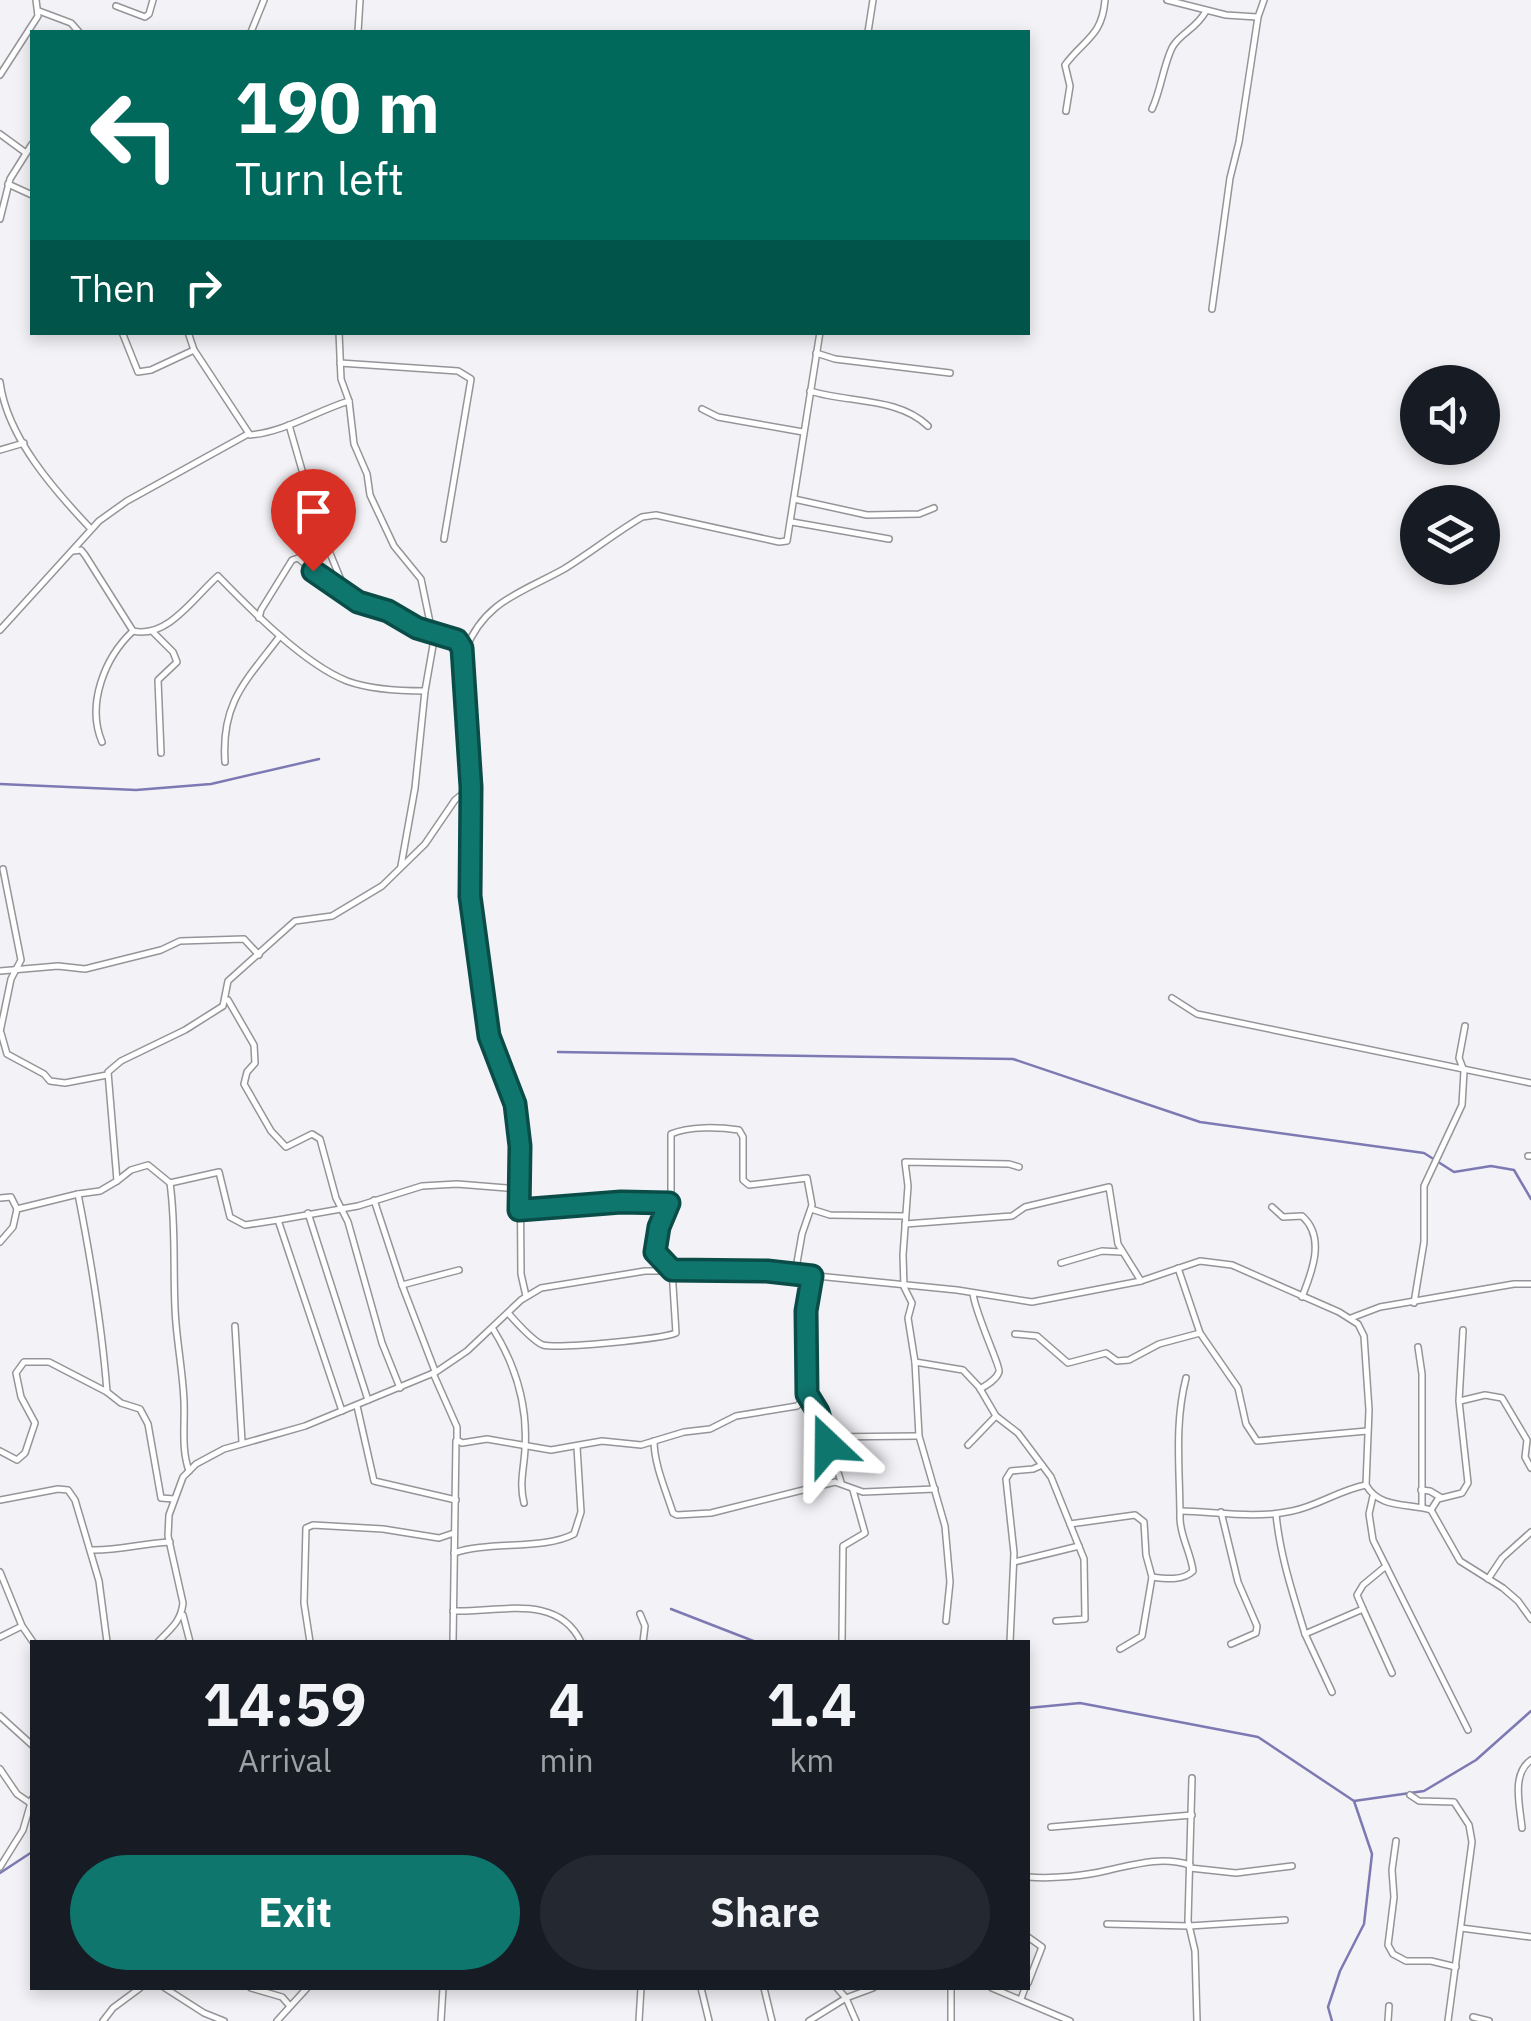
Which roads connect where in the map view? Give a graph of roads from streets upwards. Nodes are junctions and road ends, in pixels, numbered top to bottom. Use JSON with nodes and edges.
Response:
{"nodes":[{"id":1,"x":36,"y":0,"type":"edge"},
{"id":2,"x":153,"y":0,"type":"edge"},
{"id":3,"x":360,"y":0,"type":"edge"},
{"id":4,"x":874,"y":0,"type":"edge"},
{"id":5,"x":1105,"y":0,"type":"edge"},
{"id":6,"x":1168,"y":0,"type":"edge"},
{"id":7,"x":1200,"y":0,"type":"edge"},
{"id":8,"x":1264,"y":0,"type":"edge"},
{"id":9,"x":262,"y":1,"type":"edge"},
{"id":10,"x":116,"y":6,"type":"dead end"},
{"id":11,"x":38,"y":10,"type":"junction"},
{"id":12,"x":1208,"y":11,"type":"junction"},
{"id":13,"x":1258,"y":17,"type":"junction"},
{"id":14,"x":78,"y":30,"type":"edge"},
{"id":15,"x":251,"y":30,"type":"edge"},
{"id":16,"x":358,"y":30,"type":"edge"},
{"id":17,"x":868,"y":30,"type":"edge"},
{"id":18,"x":0,"y":75,"type":"edge"},
{"id":19,"x":1152,"y":109,"type":"dead end"},
{"id":20,"x":1066,"y":111,"type":"dead end"},
{"id":21,"x":0,"y":134,"type":"edge"},
{"id":22,"x":30,"y":147,"type":"edge"},
{"id":23,"x":26,"y":154,"type":"junction"},
{"id":24,"x":8,"y":184,"type":"junction"},
{"id":25,"x":30,"y":194,"type":"edge"},
{"id":26,"x":0,"y":219,"type":"edge"},
{"id":27,"x":1212,"y":309,"type":"dead end"},
{"id":28,"x":123,"y":335,"type":"edge"},
{"id":29,"x":189,"y":335,"type":"edge"},
{"id":30,"x":339,"y":335,"type":"edge"},
{"id":31,"x":819,"y":335,"type":"edge"},
{"id":32,"x":194,"y":350,"type":"junction"},
{"id":33,"x":816,"y":353,"type":"junction"},
{"id":34,"x":340,"y":364,"type":"junction"},
{"id":35,"x":950,"y":373,"type":"dead end"},
{"id":36,"x":0,"y":382,"type":"edge"},
{"id":37,"x":810,"y":391,"type":"junction"},
{"id":38,"x":349,"y":401,"type":"junction"},
{"id":39,"x":702,"y":409,"type":"dead end"},
{"id":40,"x":289,"y":426,"type":"junction"},
{"id":41,"x":928,"y":426,"type":"dead end"},
{"id":42,"x":804,"y":432,"type":"junction"},
{"id":43,"x":248,"y":434,"type":"junction"},
{"id":44,"x":24,"y":444,"type":"junction"},
{"id":45,"x":0,"y":450,"type":"edge"},
{"id":46,"x":794,"y":499,"type":"junction"},
{"id":47,"x":934,"y":508,"type":"dead end"},
{"id":48,"x":792,"y":522,"type":"junction"},
{"id":49,"x":90,"y":530,"type":"junction"},
{"id":50,"x":444,"y":539,"type":"dead end"},
{"id":51,"x":889,"y":539,"type":"dead end"},
{"id":52,"x":73,"y":551,"type":"junction"},
{"id":53,"x":340,"y":592,"type":"junction"},
{"id":54,"x":259,"y":618,"type":"junction"},
{"id":55,"x":0,"y":630,"type":"edge"},
{"id":56,"x":133,"y":630,"type":"junction"},
{"id":57,"x":152,"y":631,"type":"junction"},
{"id":58,"x":434,"y":633,"type":"junction"},
{"id":59,"x":280,"y":636,"type":"junction"},
{"id":60,"x":464,"y":655,"type":"junction"},
{"id":61,"x":425,"y":691,"type":"junction"},
{"id":62,"x":102,"y":742,"type":"dead end"},
{"id":63,"x":161,"y":752,"type":"dead end"},
{"id":64,"x":226,"y":762,"type":"dead end"},
{"id":65,"x":471,"y":787,"type":"junction"},
{"id":66,"x":3,"y":869,"type":"dead end"},
{"id":67,"x":401,"y":869,"type":"junction"},
{"id":68,"x":259,"y":955,"type":"junction"},
{"id":69,"x":18,"y":968,"type":"junction"},
{"id":70,"x":0,"y":971,"type":"edge"},
{"id":71,"x":226,"y":998,"type":"junction"},
{"id":72,"x":1172,"y":998,"type":"dead end"},
{"id":73,"x":1465,"y":1026,"type":"dead end"},
{"id":74,"x":0,"y":1032,"type":"edge"},
{"id":75,"x":1461,"y":1068,"type":"junction"},
{"id":76,"x":107,"y":1075,"type":"junction"},
{"id":77,"x":1531,"y":1083,"type":"edge"},
{"id":78,"x":1019,"y":1167,"type":"dead end"},
{"id":79,"x":117,"y":1181,"type":"junction"},
{"id":80,"x":170,"y":1184,"type":"junction"},
{"id":81,"x":518,"y":1189,"type":"junction"},
{"id":82,"x":78,"y":1194,"type":"junction"},
{"id":83,"x":0,"y":1198,"type":"edge"},
{"id":84,"x":374,"y":1200,"type":"junction"},
{"id":85,"x":669,"y":1203,"type":"junction"},
{"id":86,"x":342,"y":1208,"type":"junction"},
{"id":87,"x":1272,"y":1208,"type":"dead end"},
{"id":88,"x":17,"y":1209,"type":"junction"},
{"id":89,"x":519,"y":1210,"type":"junction"},
{"id":90,"x":811,"y":1210,"type":"junction"},
{"id":91,"x":308,"y":1213,"type":"junction"},
{"id":92,"x":278,"y":1220,"type":"junction"},
{"id":93,"x":905,"y":1220,"type":"junction"},
{"id":94,"x":0,"y":1242,"type":"edge"},
{"id":95,"x":1122,"y":1252,"type":"junction"},
{"id":96,"x":1061,"y":1263,"type":"dead end"},
{"id":97,"x":1178,"y":1268,"type":"junction"},
{"id":98,"x":459,"y":1270,"type":"dead end"},
{"id":99,"x":672,"y":1270,"type":"junction"},
{"id":100,"x":795,"y":1274,"type":"junction"},
{"id":101,"x":812,"y":1276,"type":"junction"},
{"id":102,"x":1141,"y":1282,"type":"junction"},
{"id":103,"x":1531,"y":1284,"type":"edge"},
{"id":104,"x":402,"y":1285,"type":"junction"},
{"id":105,"x":904,"y":1287,"type":"junction"},
{"id":106,"x":973,"y":1293,"type":"junction"},
{"id":107,"x":526,"y":1296,"type":"junction"},
{"id":108,"x":1302,"y":1297,"type":"junction"},
{"id":109,"x":1414,"y":1303,"type":"junction"},
{"id":110,"x":509,"y":1314,"type":"junction"},
{"id":111,"x":1352,"y":1318,"type":"junction"},
{"id":112,"x":235,"y":1326,"type":"dead end"},
{"id":113,"x":493,"y":1330,"type":"junction"},
{"id":114,"x":1463,"y":1330,"type":"dead end"},
{"id":115,"x":1200,"y":1333,"type":"junction"},
{"id":116,"x":1014,"y":1334,"type":"dead end"},
{"id":117,"x":1418,"y":1347,"type":"dead end"},
{"id":118,"x":915,"y":1362,"type":"junction"},
{"id":119,"x":434,"y":1372,"type":"junction"},
{"id":120,"x":1186,"y":1378,"type":"dead end"},
{"id":121,"x":400,"y":1388,"type":"junction"},
{"id":122,"x":980,"y":1389,"type":"junction"},
{"id":123,"x":107,"y":1392,"type":"junction"},
{"id":124,"x":807,"y":1394,"type":"junction"},
{"id":125,"x":368,"y":1400,"type":"junction"},
{"id":126,"x":1460,"y":1401,"type":"junction"},
{"id":127,"x":357,"y":1405,"type":"junction"},
{"id":128,"x":342,"y":1411,"type":"junction"},
{"id":129,"x":996,"y":1416,"type":"junction"},
{"id":130,"x":1367,"y":1431,"type":"junction"},
{"id":131,"x":918,"y":1436,"type":"junction"},
{"id":132,"x":827,"y":1437,"type":"junction"},
{"id":133,"x":456,"y":1440,"type":"junction"},
{"id":134,"x":242,"y":1442,"type":"junction"},
{"id":135,"x":654,"y":1442,"type":"junction"},
{"id":136,"x":526,"y":1445,"type":"junction"},
{"id":137,"x":968,"y":1445,"type":"dead end"},
{"id":138,"x":576,"y":1446,"type":"junction"},
{"id":139,"x":1528,"y":1449,"type":"edge"},
{"id":140,"x":0,"y":1452,"type":"edge"},
{"id":141,"x":1042,"y":1465,"type":"junction"},
{"id":142,"x":1531,"y":1468,"type":"edge"},
{"id":143,"x":190,"y":1471,"type":"junction"},
{"id":144,"x":841,"y":1482,"type":"junction"},
{"id":145,"x":1366,"y":1485,"type":"junction"},
{"id":146,"x":852,"y":1489,"type":"junction"},
{"id":147,"x":935,"y":1489,"type":"junction"},
{"id":148,"x":1421,"y":1490,"type":"junction"},
{"id":149,"x":1372,"y":1496,"type":"junction"},
{"id":150,"x":1440,"y":1498,"type":"junction"},
{"id":151,"x":174,"y":1499,"type":"junction"},
{"id":152,"x":0,"y":1500,"type":"edge"},
{"id":153,"x":456,"y":1500,"type":"junction"},
{"id":154,"x":524,"y":1503,"type":"dead end"},
{"id":155,"x":1422,"y":1508,"type":"junction"},
{"id":156,"x":1431,"y":1510,"type":"junction"},
{"id":157,"x":1182,"y":1511,"type":"junction"},
{"id":158,"x":1221,"y":1512,"type":"junction"},
{"id":159,"x":1276,"y":1514,"type":"junction"},
{"id":160,"x":1070,"y":1524,"type":"junction"},
{"id":161,"x":1531,"y":1532,"type":"edge"},
{"id":162,"x":454,"y":1533,"type":"junction"},
{"id":163,"x":170,"y":1542,"type":"junction"},
{"id":164,"x":1079,"y":1546,"type":"junction"},
{"id":165,"x":91,"y":1550,"type":"junction"},
{"id":166,"x":454,"y":1554,"type":"junction"},
{"id":167,"x":1014,"y":1562,"type":"junction"},
{"id":168,"x":1386,"y":1566,"type":"junction"},
{"id":169,"x":0,"y":1572,"type":"edge"},
{"id":170,"x":1152,"y":1577,"type":"junction"},
{"id":171,"x":1488,"y":1579,"type":"junction"},
{"id":172,"x":2,"y":1583,"type":"edge"},
{"id":173,"x":1362,"y":1609,"type":"junction"},
{"id":174,"x":453,"y":1611,"type":"junction"},
{"id":175,"x":182,"y":1612,"type":"junction"},
{"id":176,"x":640,"y":1614,"type":"dead end"},
{"id":177,"x":1531,"y":1619,"type":"edge"},
{"id":178,"x":946,"y":1620,"type":"dead end"},
{"id":179,"x":1056,"y":1621,"type":"dead end"},
{"id":180,"x":22,"y":1626,"type":"junction"},
{"id":181,"x":1306,"y":1634,"type":"junction"},
{"id":182,"x":0,"y":1637,"type":"edge"},
{"id":183,"x":32,"y":1640,"type":"edge"},
{"id":184,"x":107,"y":1640,"type":"edge"},
{"id":185,"x":160,"y":1640,"type":"edge"},
{"id":186,"x":189,"y":1640,"type":"edge"},
{"id":187,"x":310,"y":1640,"type":"edge"},
{"id":188,"x":453,"y":1640,"type":"edge"},
{"id":189,"x":580,"y":1640,"type":"edge"},
{"id":190,"x":644,"y":1640,"type":"edge"},
{"id":191,"x":842,"y":1640,"type":"edge"},
{"id":192,"x":1010,"y":1640,"type":"edge"},
{"id":193,"x":1230,"y":1644,"type":"dead end"},
{"id":194,"x":1120,"y":1648,"type":"dead end"},
{"id":195,"x":1392,"y":1673,"type":"dead end"},
{"id":196,"x":1332,"y":1692,"type":"dead end"},
{"id":197,"x":0,"y":1716,"type":"edge"},
{"id":198,"x":1468,"y":1730,"type":"dead end"},
{"id":199,"x":30,"y":1743,"type":"edge"},
{"id":200,"x":1531,"y":1760,"type":"edge"},
{"id":201,"x":0,"y":1769,"type":"edge"},
{"id":202,"x":1192,"y":1778,"type":"dead end"},
{"id":203,"x":1410,"y":1796,"type":"dead end"},
{"id":204,"x":30,"y":1800,"type":"edge"},
{"id":205,"x":30,"y":1807,"type":"edge"},
{"id":206,"x":1192,"y":1814,"type":"junction"},
{"id":207,"x":1051,"y":1827,"type":"dead end"},
{"id":208,"x":1522,"y":1828,"type":"dead end"},
{"id":209,"x":1396,"y":1841,"type":"dead end"},
{"id":210,"x":1292,"y":1866,"type":"dead end"},
{"id":211,"x":0,"y":1867,"type":"edge"},
{"id":212,"x":1190,"y":1867,"type":"junction"},
{"id":213,"x":1030,"y":1877,"type":"edge"},
{"id":214,"x":1286,"y":1920,"type":"dead end"},
{"id":215,"x":1107,"y":1924,"type":"dead end"},
{"id":216,"x":1188,"y":1926,"type":"junction"},
{"id":217,"x":1460,"y":1928,"type":"junction"},
{"id":218,"x":1531,"y":1937,"type":"edge"},
{"id":219,"x":1030,"y":1939,"type":"edge"},
{"id":220,"x":1456,"y":1968,"type":"junction"},
{"id":221,"x":1030,"y":1976,"type":"edge"},
{"id":222,"x":137,"y":1990,"type":"edge"},
{"id":223,"x":169,"y":1990,"type":"edge"},
{"id":224,"x":259,"y":1990,"type":"edge"},
{"id":225,"x":305,"y":1990,"type":"edge"},
{"id":226,"x":444,"y":1990,"type":"edge"},
{"id":227,"x":642,"y":1990,"type":"edge"},
{"id":228,"x":701,"y":1990,"type":"edge"},
{"id":229,"x":764,"y":1990,"type":"edge"},
{"id":230,"x":839,"y":1990,"type":"edge"},
{"id":231,"x":867,"y":1990,"type":"edge"},
{"id":232,"x":951,"y":1990,"type":"edge"},
{"id":233,"x":998,"y":1990,"type":"edge"},
{"id":234,"x":1024,"y":1990,"type":"edge"},
{"id":235,"x":846,"y":1998,"type":"junction"},
{"id":236,"x":1021,"y":1998,"type":"junction"},
{"id":237,"x":289,"y":2005,"type":"junction"},
{"id":238,"x":1389,"y":2006,"type":"dead end"},
{"id":239,"x":1052,"y":2012,"type":"junction"},
{"id":240,"x":1474,"y":2017,"type":"dead end"},
{"id":241,"x":103,"y":2021,"type":"edge"},
{"id":242,"x":224,"y":2021,"type":"edge"},
{"id":243,"x":278,"y":2021,"type":"edge"},
{"id":244,"x":442,"y":2021,"type":"edge"},
{"id":245,"x":639,"y":2021,"type":"edge"},
{"id":246,"x":709,"y":2021,"type":"edge"},
{"id":247,"x":772,"y":2021,"type":"edge"},
{"id":248,"x":809,"y":2021,"type":"edge"},
{"id":249,"x":856,"y":2021,"type":"edge"},
{"id":250,"x":951,"y":2021,"type":"edge"},
{"id":251,"x":1049,"y":2021,"type":"edge"},
{"id":252,"x":1070,"y":2021,"type":"edge"},
{"id":253,"x":1197,"y":2021,"type":"edge"},
{"id":254,"x":1388,"y":2021,"type":"edge"},
{"id":255,"x":1448,"y":2021,"type":"edge"},
{"id":256,"x":1489,"y":2021,"type":"edge"}],
"edges":[{"from":1,"to":11,"type":"street"},
{"from":2,"to":10,"type":"street"},
{"from":3,"to":16,"type":"street"},
{"from":4,"to":17,"type":"street"},
{"from":5,"to":20,"type":"street"},
{"from":6,"to":12,"type":"street"},
{"from":7,"to":12,"type":"street"},
{"from":8,"to":13,"type":"street"},
{"from":9,"to":15,"type":"street"},
{"from":11,"to":14,"type":"street"},
{"from":11,"to":18,"type":"street"},
{"from":12,"to":13,"type":"street"},
{"from":12,"to":19,"type":"street"},
{"from":13,"to":27,"type":"street"},
{"from":21,"to":23,"type":"street"},
{"from":22,"to":23,"type":"street"},
{"from":23,"to":24,"type":"street"},
{"from":24,"to":25,"type":"street"},
{"from":24,"to":26,"type":"street"},
{"from":28,"to":32,"type":"street"},
{"from":29,"to":32,"type":"street"},
{"from":30,"to":34,"type":"street"},
{"from":31,"to":33,"type":"street"},
{"from":32,"to":43,"type":"street"},
{"from":33,"to":35,"type":"street"},
{"from":33,"to":37,"type":"street"},
{"from":34,"to":38,"type":"street"},
{"from":34,"to":50,"type":"street"},
{"from":36,"to":44,"type":"street"},
{"from":37,"to":41,"type":"street"},
{"from":37,"to":42,"type":"street"},
{"from":38,"to":40,"type":"street"},
{"from":38,"to":58,"type":"street"},
{"from":39,"to":42,"type":"street"},
{"from":40,"to":43,"type":"street"},
{"from":40,"to":53,"type":"street"},
{"from":42,"to":46,"type":"street"},
{"from":43,"to":49,"type":"street"},
{"from":44,"to":45,"type":"street"},
{"from":44,"to":49,"type":"street"},
{"from":46,"to":47,"type":"street"},
{"from":46,"to":48,"type":"street"},
{"from":48,"to":51,"type":"street"},
{"from":48,"to":60,"type":"street"},
{"from":49,"to":52,"type":"street"},
{"from":52,"to":55,"type":"street"},
{"from":52,"to":56,"type":"street"},
{"from":53,"to":54,"type":"street"},
{"from":53,"to":58,"type":"street"},
{"from":54,"to":57,"type":"street"},
{"from":54,"to":59,"type":"street"},
{"from":56,"to":57,"type":"street"},
{"from":56,"to":62,"type":"street"},
{"from":57,"to":63,"type":"street"},
{"from":58,"to":60,"type":"street"},
{"from":58,"to":61,"type":"street"},
{"from":59,"to":61,"type":"street"},
{"from":59,"to":64,"type":"street"},
{"from":60,"to":65,"type":"street"},
{"from":61,"to":67,"type":"street"},
{"from":65,"to":67,"type":"street"},
{"from":65,"to":81,"type":"street"},
{"from":66,"to":69,"type":"street"},
{"from":67,"to":68,"type":"street"},
{"from":68,"to":69,"type":"street"},
{"from":68,"to":71,"type":"street"},
{"from":69,"to":70,"type":"street"},
{"from":69,"to":74,"type":"street"},
{"from":71,"to":76,"type":"street"},
{"from":71,"to":86,"type":"street"},
{"from":72,"to":75,"type":"street"},
{"from":73,"to":75,"type":"street"},
{"from":74,"to":76,"type":"street"},
{"from":75,"to":77,"type":"street"},
{"from":75,"to":109,"type":"street"},
{"from":76,"to":79,"type":"street"},
{"from":78,"to":93,"type":"street"},
{"from":79,"to":80,"type":"street"},
{"from":79,"to":82,"type":"street"},
{"from":80,"to":92,"type":"street"},
{"from":80,"to":143,"type":"street"},
{"from":81,"to":84,"type":"street"},
{"from":81,"to":89,"type":"street"},
{"from":82,"to":88,"type":"street"},
{"from":82,"to":123,"type":"street"},
{"from":83,"to":88,"type":"street"},
{"from":84,"to":86,"type":"street"},
{"from":84,"to":104,"type":"street"},
{"from":85,"to":89,"type":"street"},
{"from":85,"to":90,"type":"street"},
{"from":85,"to":99,"type":"street"},
{"from":86,"to":91,"type":"street"},
{"from":86,"to":121,"type":"street"},
{"from":87,"to":108,"type":"street"},
{"from":88,"to":94,"type":"street"},
{"from":89,"to":107,"type":"street"},
{"from":90,"to":93,"type":"street"},
{"from":90,"to":100,"type":"street"},
{"from":91,"to":92,"type":"street"},
{"from":91,"to":125,"type":"street"},
{"from":92,"to":128,"type":"street"},
{"from":93,"to":95,"type":"street"},
{"from":93,"to":105,"type":"street"},
{"from":95,"to":96,"type":"street"},
{"from":95,"to":102,"type":"street"},
{"from":97,"to":102,"type":"street"},
{"from":97,"to":108,"type":"street"},
{"from":97,"to":115,"type":"street"},
{"from":98,"to":104,"type":"street"},
{"from":99,"to":100,"type":"street"},
{"from":99,"to":107,"type":"street"},
{"from":99,"to":110,"type":"street"},
{"from":100,"to":101,"type":"street"},
{"from":101,"to":105,"type":"street"},
{"from":101,"to":124,"type":"street"},
{"from":102,"to":106,"type":"street"},
{"from":103,"to":109,"type":"street"},
{"from":104,"to":119,"type":"street"},
{"from":105,"to":106,"type":"street"},
{"from":105,"to":118,"type":"street"},
{"from":106,"to":122,"type":"street"},
{"from":107,"to":110,"type":"street"},
{"from":108,"to":111,"type":"street"},
{"from":109,"to":111,"type":"street"},
{"from":110,"to":113,"type":"street"},
{"from":111,"to":130,"type":"street"},
{"from":112,"to":134,"type":"street"},
{"from":113,"to":119,"type":"street"},
{"from":113,"to":136,"type":"street"},
{"from":114,"to":126,"type":"street"},
{"from":115,"to":116,"type":"street"},
{"from":115,"to":130,"type":"street"},
{"from":117,"to":148,"type":"street"},
{"from":118,"to":122,"type":"street"},
{"from":118,"to":131,"type":"street"},
{"from":119,"to":121,"type":"street"},
{"from":119,"to":133,"type":"street"},
{"from":120,"to":157,"type":"street"},
{"from":121,"to":125,"type":"street"},
{"from":122,"to":129,"type":"street"},
{"from":123,"to":140,"type":"street"},
{"from":123,"to":151,"type":"street"},
{"from":124,"to":132,"type":"street"},
{"from":124,"to":135,"type":"street"},
{"from":125,"to":127,"type":"street"},
{"from":126,"to":139,"type":"street"},
{"from":126,"to":150,"type":"street"},
{"from":127,"to":128,"type":"street"},
{"from":127,"to":153,"type":"street"},
{"from":128,"to":134,"type":"street"},
{"from":129,"to":137,"type":"street"},
{"from":129,"to":141,"type":"street"},
{"from":130,"to":145,"type":"street"},
{"from":131,"to":132,"type":"street"},
{"from":131,"to":147,"type":"street"},
{"from":132,"to":144,"type":"street"},
{"from":133,"to":136,"type":"street"},
{"from":133,"to":153,"type":"street"},
{"from":134,"to":143,"type":"street"},
{"from":135,"to":138,"type":"street"},
{"from":135,"to":144,"type":"street"},
{"from":136,"to":138,"type":"street"},
{"from":136,"to":154,"type":"street"},
{"from":138,"to":166,"type":"street"},
{"from":139,"to":142,"type":"street"},
{"from":141,"to":160,"type":"street"},
{"from":141,"to":167,"type":"street"},
{"from":143,"to":151,"type":"street"},
{"from":144,"to":146,"type":"street"},
{"from":145,"to":149,"type":"street"},
{"from":145,"to":159,"type":"street"},
{"from":146,"to":147,"type":"street"},
{"from":146,"to":191,"type":"street"},
{"from":147,"to":178,"type":"street"},
{"from":148,"to":150,"type":"street"},
{"from":148,"to":155,"type":"street"},
{"from":149,"to":155,"type":"street"},
{"from":149,"to":168,"type":"street"},
{"from":150,"to":156,"type":"street"},
{"from":151,"to":163,"type":"street"},
{"from":152,"to":165,"type":"street"},
{"from":153,"to":162,"type":"street"},
{"from":155,"to":156,"type":"street"},
{"from":156,"to":171,"type":"street"},
{"from":157,"to":158,"type":"street"},
{"from":157,"to":170,"type":"street"},
{"from":158,"to":159,"type":"street"},
{"from":158,"to":193,"type":"street"},
{"from":159,"to":181,"type":"street"},
{"from":160,"to":164,"type":"street"},
{"from":160,"to":170,"type":"street"},
{"from":161,"to":171,"type":"street"},
{"from":162,"to":166,"type":"street"},
{"from":162,"to":187,"type":"street"},
{"from":163,"to":165,"type":"street"},
{"from":163,"to":175,"type":"street"},
{"from":164,"to":167,"type":"street"},
{"from":164,"to":179,"type":"street"},
{"from":165,"to":184,"type":"street"},
{"from":166,"to":174,"type":"street"},
{"from":167,"to":192,"type":"street"},
{"from":168,"to":173,"type":"street"},
{"from":168,"to":198,"type":"street"},
{"from":169,"to":172,"type":"street"},
{"from":170,"to":194,"type":"street"},
{"from":171,"to":177,"type":"street"},
{"from":172,"to":180,"type":"street"},
{"from":173,"to":181,"type":"street"},
{"from":173,"to":195,"type":"street"},
{"from":174,"to":188,"type":"street"},
{"from":174,"to":189,"type":"street"},
{"from":175,"to":185,"type":"street"},
{"from":175,"to":186,"type":"street"},
{"from":176,"to":190,"type":"street"},
{"from":180,"to":182,"type":"street"},
{"from":180,"to":183,"type":"street"},
{"from":181,"to":196,"type":"street"},
{"from":197,"to":199,"type":"street"},
{"from":200,"to":208,"type":"street"},
{"from":201,"to":204,"type":"street"},
{"from":202,"to":206,"type":"street"},
{"from":203,"to":217,"type":"street"},
{"from":205,"to":211,"type":"street"},
{"from":206,"to":207,"type":"street"},
{"from":206,"to":212,"type":"street"},
{"from":209,"to":220,"type":"street"},
{"from":210,"to":212,"type":"street"},
{"from":212,"to":213,"type":"street"},
{"from":212,"to":216,"type":"street"},
{"from":214,"to":216,"type":"street"},
{"from":215,"to":216,"type":"street"},
{"from":216,"to":253,"type":"street"},
{"from":217,"to":218,"type":"street"},
{"from":217,"to":220,"type":"street"},
{"from":219,"to":221,"type":"street"},
{"from":220,"to":255,"type":"street"},
{"from":222,"to":241,"type":"street"},
{"from":223,"to":242,"type":"street"},
{"from":224,"to":237,"type":"street"},
{"from":225,"to":237,"type":"street"},
{"from":226,"to":244,"type":"street"},
{"from":227,"to":245,"type":"street"},
{"from":228,"to":246,"type":"street"},
{"from":229,"to":247,"type":"street"},
{"from":230,"to":235,"type":"street"},
{"from":231,"to":235,"type":"street"},
{"from":232,"to":250,"type":"street"},
{"from":233,"to":236,"type":"street"},
{"from":234,"to":236,"type":"street"},
{"from":235,"to":248,"type":"street"},
{"from":235,"to":249,"type":"street"},
{"from":236,"to":239,"type":"street"},
{"from":237,"to":243,"type":"street"},
{"from":238,"to":254,"type":"street"},
{"from":239,"to":251,"type":"street"},
{"from":239,"to":252,"type":"street"},
{"from":240,"to":256,"type":"street"}]}
